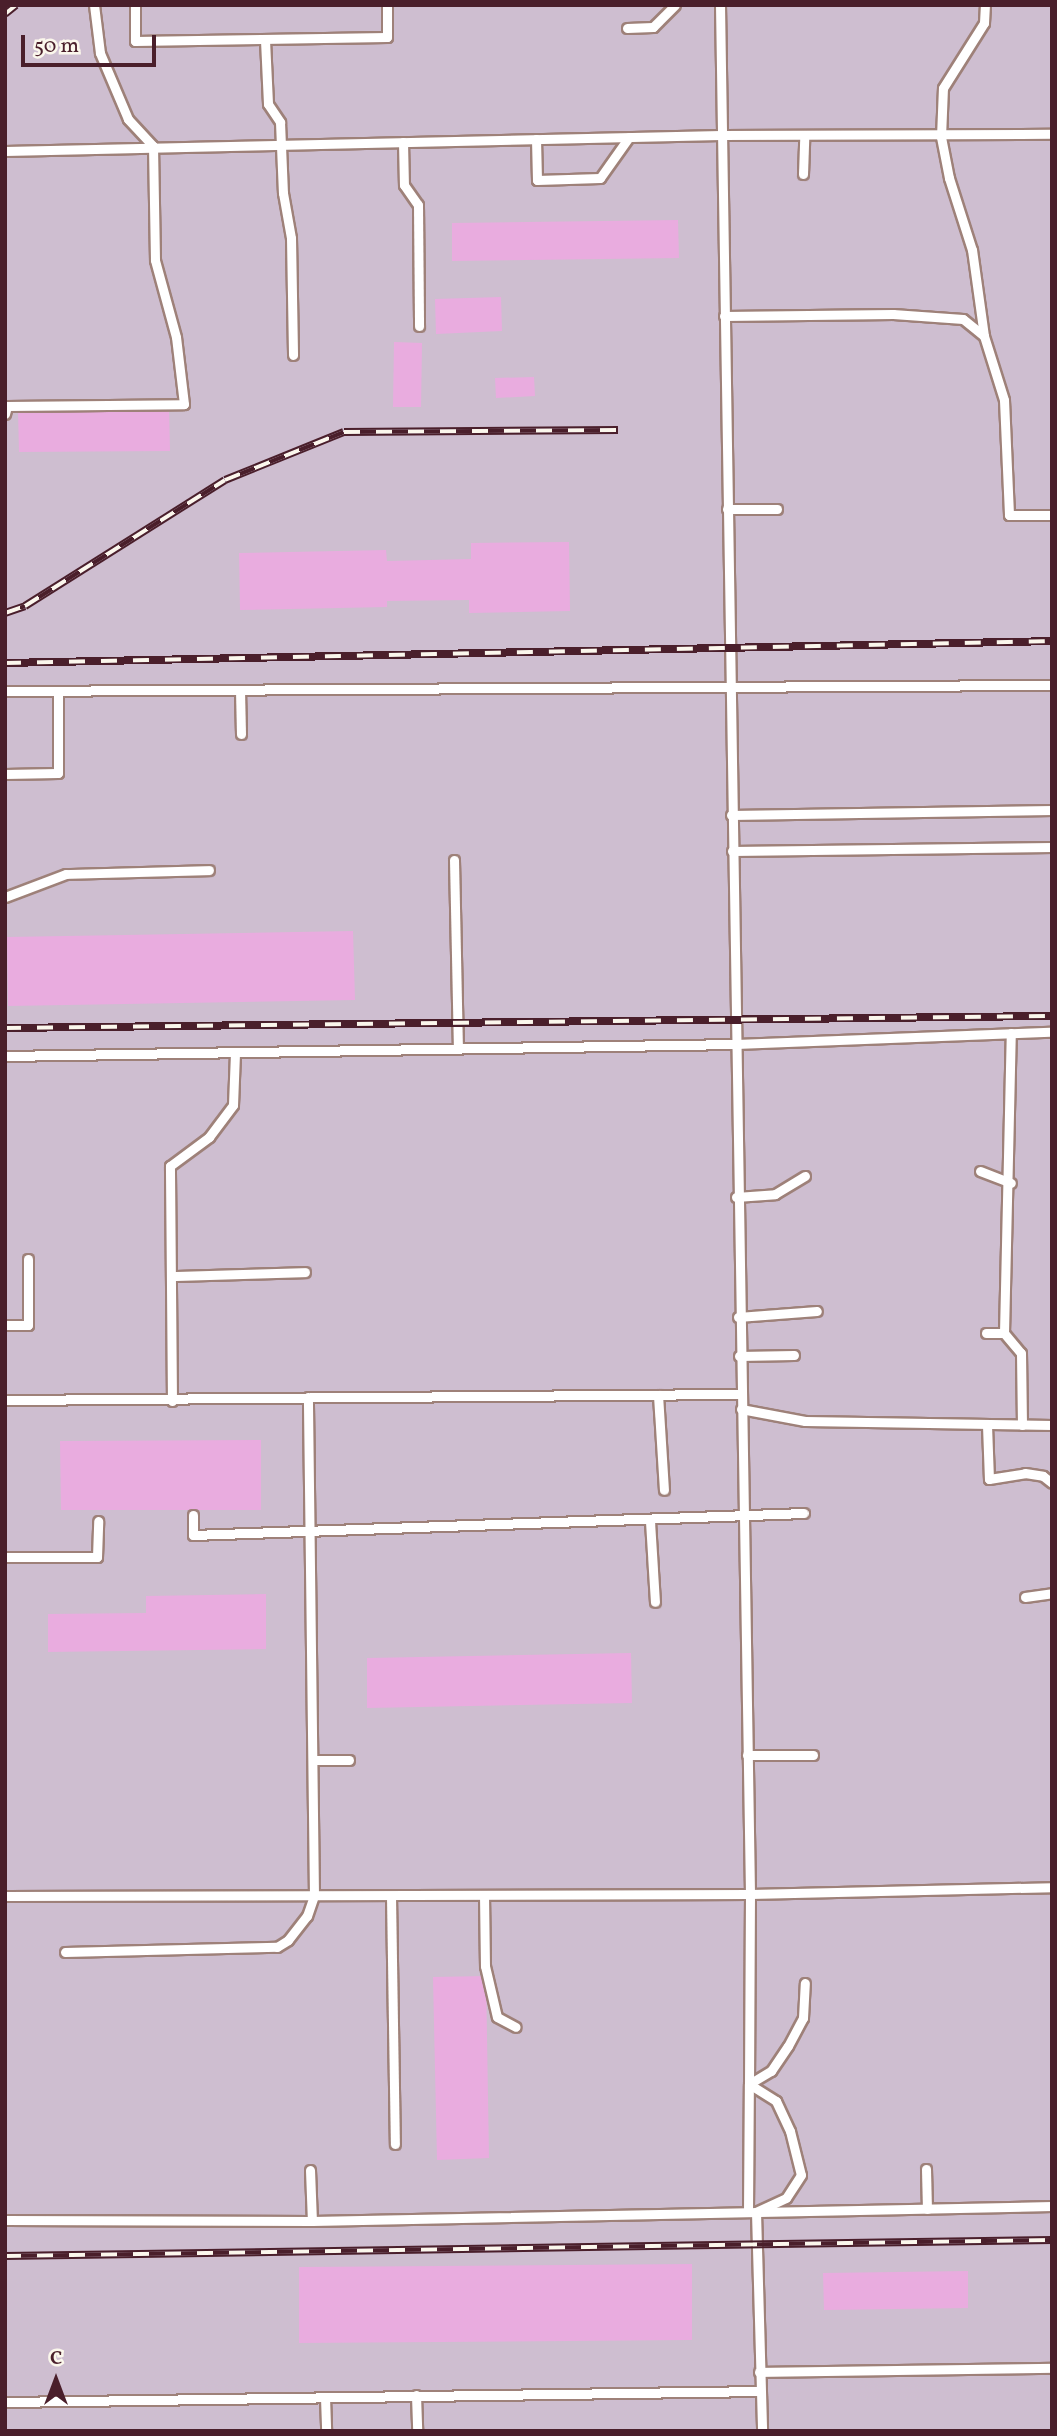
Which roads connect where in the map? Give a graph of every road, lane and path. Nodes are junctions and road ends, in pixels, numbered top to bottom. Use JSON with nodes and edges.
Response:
{"nodes":[{"id":1,"x":94,"y":5,"type":"edge"},
{"id":2,"x":135,"y":5,"type":"edge"},
{"id":3,"x":387,"y":5,"type":"edge"},
{"id":4,"x":675,"y":5,"type":"edge"},
{"id":5,"x":720,"y":5,"type":"edge"},
{"id":6,"x":985,"y":5,"type":"edge"},
{"id":7,"x":627,"y":28,"type":"dead end"},
{"id":8,"x":265,"y":40,"type":"junction"},
{"id":9,"x":1052,"y":134,"type":"edge"},
{"id":10,"x":721,"y":135,"type":"junction"},
{"id":11,"x":804,"y":136,"type":"junction"},
{"id":12,"x":629,"y":137,"type":"junction"},
{"id":13,"x":941,"y":137,"type":"junction"},
{"id":14,"x":536,"y":139,"type":"junction"},
{"id":15,"x":403,"y":142,"type":"junction"},
{"id":16,"x":281,"y":145,"type":"junction"},
{"id":17,"x":153,"y":146,"type":"junction"},
{"id":18,"x":5,"y":151,"type":"edge"},
{"id":19,"x":803,"y":174,"type":"dead end"},
{"id":20,"x":724,"y":316,"type":"junction"},
{"id":21,"x":419,"y":326,"type":"dead end"},
{"id":22,"x":984,"y":336,"type":"junction"},
{"id":23,"x":293,"y":355,"type":"dead end"},
{"id":24,"x":5,"y":414,"type":"edge"},
{"id":25,"x":727,"y":509,"type":"junction"},
{"id":26,"x":777,"y":509,"type":"dead end"},
{"id":27,"x":1052,"y":515,"type":"edge"},
{"id":28,"x":729,"y":685,"type":"junction"},
{"id":29,"x":1052,"y":685,"type":"edge"},
{"id":30,"x":240,"y":690,"type":"junction"},
{"id":31,"x":5,"y":691,"type":"edge"},
{"id":32,"x":58,"y":691,"type":"junction"},
{"id":33,"x":241,"y":734,"type":"dead end"},
{"id":34,"x":5,"y":774,"type":"edge"},
{"id":35,"x":1052,"y":810,"type":"edge"},
{"id":36,"x":731,"y":815,"type":"junction"},
{"id":37,"x":1052,"y":848,"type":"edge"},
{"id":38,"x":732,"y":851,"type":"junction"},
{"id":39,"x":454,"y":860,"type":"dead end"},
{"id":40,"x":209,"y":870,"type":"dead end"},
{"id":41,"x":5,"y":897,"type":"edge"},
{"id":42,"x":1052,"y":1032,"type":"edge"},
{"id":43,"x":1011,"y":1033,"type":"junction"},
{"id":44,"x":734,"y":1044,"type":"junction"},
{"id":45,"x":458,"y":1048,"type":"junction"},
{"id":46,"x":235,"y":1052,"type":"junction"},
{"id":47,"x":5,"y":1056,"type":"edge"},
{"id":48,"x":980,"y":1171,"type":"dead end"},
{"id":49,"x":804,"y":1176,"type":"dead end"},
{"id":50,"x":1011,"y":1183,"type":"junction"},
{"id":51,"x":736,"y":1197,"type":"junction"},
{"id":52,"x":29,"y":1259,"type":"dead end"},
{"id":53,"x":305,"y":1272,"type":"dead end"},
{"id":54,"x":172,"y":1276,"type":"junction"},
{"id":55,"x":817,"y":1311,"type":"dead end"},
{"id":56,"x":738,"y":1317,"type":"junction"},
{"id":57,"x":5,"y":1325,"type":"edge"},
{"id":58,"x":986,"y":1333,"type":"dead end"},
{"id":59,"x":1004,"y":1333,"type":"junction"},
{"id":60,"x":794,"y":1355,"type":"dead end"},
{"id":61,"x":739,"y":1356,"type":"junction"},
{"id":62,"x":739,"y":1394,"type":"junction"},
{"id":63,"x":658,"y":1395,"type":"junction"},
{"id":64,"x":308,"y":1397,"type":"junction"},
{"id":65,"x":5,"y":1400,"type":"edge"},
{"id":66,"x":172,"y":1401,"type":"junction"},
{"id":67,"x":741,"y":1409,"type":"junction"},
{"id":68,"x":1052,"y":1424,"type":"edge"},
{"id":69,"x":988,"y":1425,"type":"junction"},
{"id":70,"x":1022,"y":1425,"type":"junction"},
{"id":71,"x":1052,"y":1483,"type":"edge"},
{"id":72,"x":664,"y":1490,"type":"dead end"},
{"id":73,"x":804,"y":1513,"type":"dead end"},
{"id":74,"x":193,"y":1515,"type":"dead end"},
{"id":75,"x":744,"y":1516,"type":"junction"},
{"id":76,"x":98,"y":1521,"type":"dead end"},
{"id":77,"x":650,"y":1521,"type":"junction"},
{"id":78,"x":311,"y":1533,"type":"junction"},
{"id":79,"x":5,"y":1557,"type":"edge"},
{"id":80,"x":1052,"y":1593,"type":"edge"},
{"id":81,"x":1025,"y":1597,"type":"dead end"},
{"id":82,"x":655,"y":1602,"type":"dead end"},
{"id":83,"x":747,"y":1755,"type":"junction"},
{"id":84,"x":813,"y":1755,"type":"dead end"},
{"id":85,"x":313,"y":1760,"type":"junction"},
{"id":86,"x":349,"y":1760,"type":"dead end"},
{"id":87,"x":1052,"y":1887,"type":"edge"},
{"id":88,"x":750,"y":1894,"type":"junction"},
{"id":89,"x":485,"y":1895,"type":"junction"},
{"id":90,"x":5,"y":1896,"type":"edge"},
{"id":91,"x":314,"y":1896,"type":"junction"},
{"id":92,"x":391,"y":1896,"type":"junction"},
{"id":93,"x":65,"y":1952,"type":"dead end"},
{"id":94,"x":805,"y":1983,"type":"dead end"},
{"id":95,"x":516,"y":2027,"type":"dead end"},
{"id":96,"x":749,"y":2084,"type":"junction"},
{"id":97,"x":395,"y":2144,"type":"dead end"},
{"id":98,"x":926,"y":2169,"type":"dead end"},
{"id":99,"x":310,"y":2170,"type":"dead end"},
{"id":100,"x":1052,"y":2206,"type":"edge"},
{"id":101,"x":927,"y":2209,"type":"junction"},
{"id":102,"x":752,"y":2212,"type":"junction"},
{"id":103,"x":5,"y":2220,"type":"edge"},
{"id":104,"x":312,"y":2221,"type":"junction"},
{"id":105,"x":1052,"y":2368,"type":"edge"},
{"id":106,"x":759,"y":2372,"type":"junction"},
{"id":107,"x":760,"y":2390,"type":"junction"},
{"id":108,"x":416,"y":2395,"type":"junction"},
{"id":109,"x":325,"y":2397,"type":"junction"},
{"id":110,"x":5,"y":2402,"type":"edge"},
{"id":111,"x":326,"y":2431,"type":"edge"},
{"id":112,"x":417,"y":2431,"type":"edge"},
{"id":113,"x":762,"y":2431,"type":"edge"}],
"edges":[{"from":1,"to":17,"type":"lane"},
{"from":2,"to":8,"type":"lane"},
{"from":3,"to":8,"type":"lane"},
{"from":4,"to":7,"type":"lane"},
{"from":5,"to":10,"type":"lane"},
{"from":6,"to":13,"type":"lane"},
{"from":8,"to":16,"type":"lane"},
{"from":9,"to":13,"type":"lane"},
{"from":10,"to":11,"type":"lane"},
{"from":10,"to":12,"type":"lane"},
{"from":10,"to":20,"type":"lane"},
{"from":11,"to":13,"type":"lane"},
{"from":11,"to":19,"type":"lane"},
{"from":12,"to":14,"type":"lane"},
{"from":12,"to":14,"type":"lane"},
{"from":13,"to":22,"type":"lane"},
{"from":14,"to":15,"type":"lane"},
{"from":15,"to":16,"type":"lane"},
{"from":15,"to":21,"type":"lane"},
{"from":16,"to":17,"type":"lane"},
{"from":16,"to":23,"type":"lane"},
{"from":17,"to":18,"type":"lane"},
{"from":17,"to":24,"type":"lane"},
{"from":20,"to":22,"type":"lane"},
{"from":20,"to":25,"type":"lane"},
{"from":22,"to":27,"type":"lane"},
{"from":25,"to":26,"type":"lane"},
{"from":25,"to":28,"type":"lane"},
{"from":28,"to":29,"type":"lane"},
{"from":28,"to":30,"type":"lane"},
{"from":28,"to":36,"type":"lane"},
{"from":30,"to":32,"type":"lane"},
{"from":30,"to":33,"type":"lane"},
{"from":31,"to":32,"type":"lane"},
{"from":32,"to":34,"type":"lane"},
{"from":35,"to":36,"type":"lane"},
{"from":36,"to":38,"type":"lane"},
{"from":37,"to":38,"type":"lane"},
{"from":38,"to":44,"type":"lane"},
{"from":39,"to":45,"type":"lane"},
{"from":40,"to":41,"type":"lane"},
{"from":42,"to":43,"type":"lane"},
{"from":43,"to":44,"type":"lane"},
{"from":43,"to":50,"type":"lane"},
{"from":44,"to":45,"type":"lane"},
{"from":44,"to":51,"type":"lane"},
{"from":45,"to":46,"type":"lane"},
{"from":46,"to":47,"type":"lane"},
{"from":46,"to":54,"type":"lane"},
{"from":48,"to":50,"type":"lane"},
{"from":49,"to":51,"type":"lane"},
{"from":50,"to":59,"type":"lane"},
{"from":51,"to":56,"type":"lane"},
{"from":52,"to":57,"type":"lane"},
{"from":53,"to":54,"type":"lane"},
{"from":54,"to":66,"type":"lane"},
{"from":55,"to":56,"type":"lane"},
{"from":56,"to":61,"type":"lane"},
{"from":58,"to":59,"type":"lane"},
{"from":59,"to":70,"type":"lane"},
{"from":60,"to":61,"type":"lane"},
{"from":61,"to":62,"type":"lane"},
{"from":62,"to":63,"type":"lane"},
{"from":62,"to":67,"type":"lane"},
{"from":63,"to":64,"type":"lane"},
{"from":63,"to":72,"type":"lane"},
{"from":64,"to":66,"type":"lane"},
{"from":64,"to":78,"type":"lane"},
{"from":65,"to":66,"type":"lane"},
{"from":67,"to":69,"type":"lane"},
{"from":67,"to":75,"type":"lane"},
{"from":68,"to":70,"type":"lane"},
{"from":69,"to":70,"type":"lane"},
{"from":69,"to":71,"type":"lane"},
{"from":73,"to":75,"type":"lane"},
{"from":74,"to":78,"type":"lane"},
{"from":75,"to":77,"type":"lane"},
{"from":75,"to":83,"type":"lane"},
{"from":76,"to":79,"type":"lane"},
{"from":77,"to":78,"type":"lane"},
{"from":77,"to":82,"type":"lane"},
{"from":78,"to":85,"type":"lane"},
{"from":80,"to":81,"type":"lane"},
{"from":83,"to":84,"type":"lane"},
{"from":83,"to":88,"type":"lane"},
{"from":85,"to":86,"type":"lane"},
{"from":85,"to":91,"type":"lane"},
{"from":87,"to":88,"type":"lane"},
{"from":88,"to":89,"type":"lane"},
{"from":88,"to":96,"type":"lane"},
{"from":89,"to":92,"type":"lane"},
{"from":89,"to":95,"type":"lane"},
{"from":90,"to":91,"type":"lane"},
{"from":91,"to":92,"type":"lane"},
{"from":91,"to":93,"type":"lane"},
{"from":92,"to":97,"type":"lane"},
{"from":94,"to":96,"type":"lane"},
{"from":96,"to":102,"type":"lane"},
{"from":96,"to":102,"type":"lane"},
{"from":98,"to":101,"type":"lane"},
{"from":99,"to":104,"type":"lane"},
{"from":100,"to":101,"type":"lane"},
{"from":101,"to":102,"type":"lane"},
{"from":102,"to":104,"type":"lane"},
{"from":102,"to":106,"type":"lane"},
{"from":103,"to":104,"type":"lane"},
{"from":105,"to":106,"type":"lane"},
{"from":106,"to":107,"type":"lane"},
{"from":107,"to":108,"type":"lane"},
{"from":107,"to":113,"type":"lane"},
{"from":108,"to":109,"type":"lane"},
{"from":108,"to":112,"type":"lane"},
{"from":109,"to":110,"type":"lane"},
{"from":109,"to":111,"type":"lane"}]}
